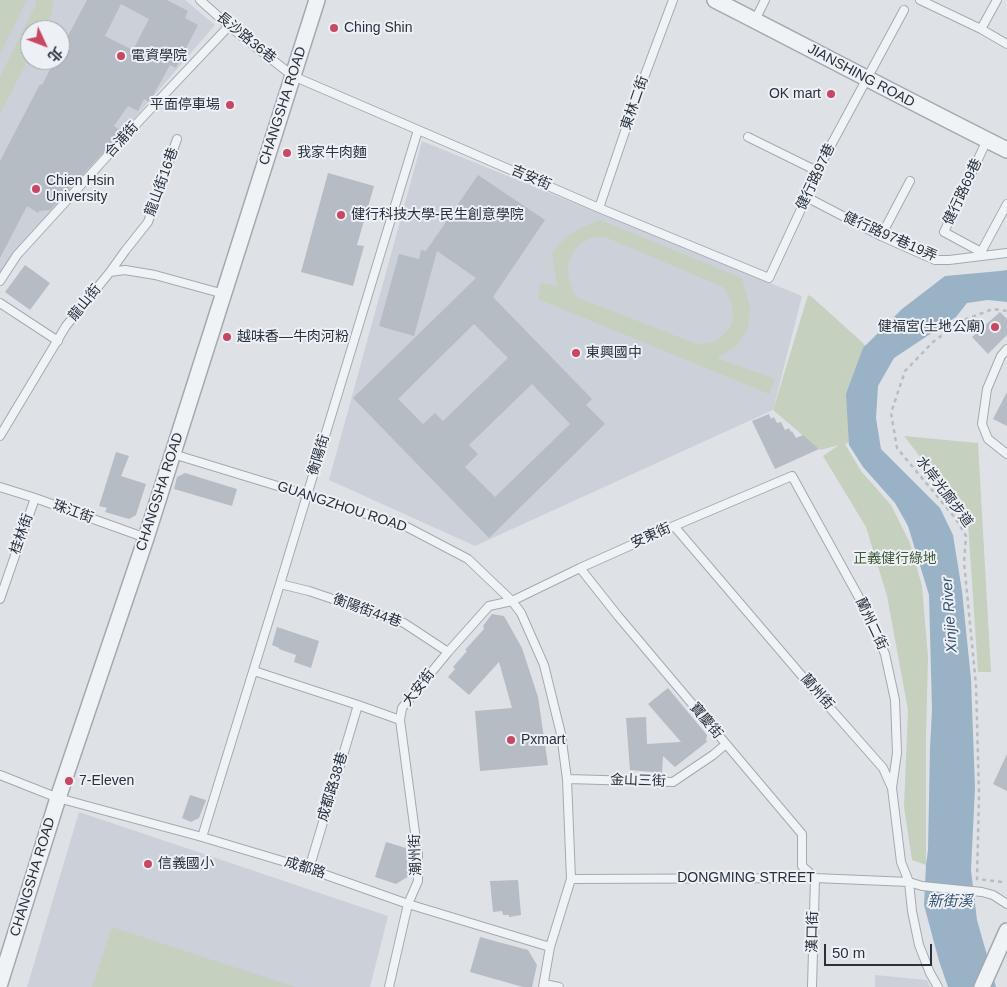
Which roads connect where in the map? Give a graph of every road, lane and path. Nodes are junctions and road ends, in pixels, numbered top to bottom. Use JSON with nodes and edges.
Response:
{"nodes":[{"id":1,"x":200,"y":0,"type":"edge"},
{"id":2,"x":317,"y":0,"type":"edge"},
{"id":3,"x":673,"y":0,"type":"edge"},
{"id":4,"x":715,"y":0,"type":"edge"},
{"id":5,"x":765,"y":0,"type":"edge"},
{"id":6,"x":920,"y":0,"type":"edge"},
{"id":7,"x":997,"y":0,"type":"edge"},
{"id":8,"x":904,"y":10,"type":"dead end"},
{"id":9,"x":755,"y":20,"type":"junction"},
{"id":10,"x":229,"y":26,"type":"junction"},
{"id":11,"x":981,"y":29,"type":"junction"},
{"id":12,"x":1007,"y":44,"type":"edge"},
{"id":13,"x":293,"y":76,"type":"junction"},
{"id":14,"x":867,"y":78,"type":"junction"},
{"id":15,"x":418,"y":130,"type":"junction"},
{"id":16,"x":748,"y":137,"type":"dead end"},
{"id":17,"x":177,"y":139,"type":"dead end"},
{"id":18,"x":987,"y":140,"type":"junction"},
{"id":19,"x":1007,"y":150,"type":"edge"},
{"id":20,"x":817,"y":171,"type":"junction"},
{"id":21,"x":910,"y":180,"type":"dead end"},
{"id":22,"x":806,"y":198,"type":"junction"},
{"id":23,"x":1007,"y":204,"type":"edge"},
{"id":24,"x":599,"y":208,"type":"junction"},
{"id":25,"x":881,"y":236,"type":"junction"},
{"id":26,"x":1007,"y":253,"type":"edge"},
{"id":27,"x":980,"y":254,"type":"junction"},
{"id":28,"x":110,"y":272,"type":"junction"},
{"id":29,"x":769,"y":278,"type":"joint"},
{"id":30,"x":0,"y":281,"type":"edge"},
{"id":31,"x":224,"y":294,"type":"junction"},
{"id":32,"x":0,"y":303,"type":"edge"},
{"id":33,"x":1007,"y":311,"type":"edge"},
{"id":34,"x":58,"y":341,"type":"junction"},
{"id":35,"x":1007,"y":349,"type":"edge"},
{"id":36,"x":0,"y":436,"type":"edge"},
{"id":37,"x":173,"y":454,"type":"junction"},
{"id":38,"x":1007,"y":454,"type":"edge"},
{"id":39,"x":792,"y":476,"type":"joint"},
{"id":40,"x":0,"y":487,"type":"edge"},
{"id":41,"x":307,"y":495,"type":"junction"},
{"id":42,"x":35,"y":498,"type":"junction"},
{"id":43,"x":674,"y":526,"type":"junction"},
{"id":44,"x":146,"y":538,"type":"junction"},
{"id":45,"x":580,"y":568,"type":"junction"},
{"id":46,"x":280,"y":584,"type":"junction"},
{"id":47,"x":0,"y":598,"type":"edge"},
{"id":48,"x":512,"y":601,"type":"junction"},
{"id":49,"x":448,"y":652,"type":"junction"},
{"id":50,"x":254,"y":671,"type":"junction"},
{"id":51,"x":358,"y":705,"type":"junction"},
{"id":52,"x":400,"y":720,"type":"junction"},
{"id":53,"x":726,"y":744,"type":"junction"},
{"id":54,"x":0,"y":775,"type":"edge"},
{"id":55,"x":567,"y":779,"type":"junction"},
{"id":56,"x":892,"y":788,"type":"junction"},
{"id":57,"x":58,"y":798,"type":"junction"},
{"id":58,"x":202,"y":838,"type":"junction"},
{"id":59,"x":309,"y":869,"type":"junction"},
{"id":60,"x":815,"y":878,"type":"junction"},
{"id":61,"x":571,"y":879,"type":"junction"},
{"id":62,"x":908,"y":882,"type":"junction"},
{"id":63,"x":1002,"y":882,"type":"dead end"},
{"id":64,"x":408,"y":904,"type":"junction"},
{"id":65,"x":1007,"y":904,"type":"edge"},
{"id":66,"x":1007,"y":931,"type":"edge"},
{"id":67,"x":550,"y":947,"type":"junction"},
{"id":68,"x":0,"y":983,"type":"edge"},
{"id":69,"x":543,"y":986,"type":"edge"},
{"id":70,"x":388,"y":987,"type":"edge"},
{"id":71,"x":559,"y":987,"type":"edge"},
{"id":72,"x":812,"y":987,"type":"edge"},
{"id":73,"x":938,"y":987,"type":"edge"},
{"id":74,"x":982,"y":987,"type":"edge"}],
"edges":[{"from":1,"to":10,"type":"lane","name":"長沙路36巷"},
{"from":2,"to":13,"type":"street","name":"CHANGSHA ROAD"},
{"from":3,"to":24,"type":"lane","name":"東林二街"},
{"from":4,"to":9,"type":"street","name":"JIANSHING ROAD"},
{"from":5,"to":9,"type":"lane"},
{"from":6,"to":11,"type":"lane"},
{"from":7,"to":11,"type":"lane"},
{"from":8,"to":14,"type":"lane","name":"健行路97巷"},
{"from":9,"to":14,"type":"street","name":"JIANSHING ROAD"},
{"from":10,"to":13,"type":"lane","name":"長沙路36巷"},
{"from":10,"to":30,"type":"lane","name":"合浦街"},
{"from":11,"to":12,"type":"lane"},
{"from":13,"to":15,"type":"lane","name":"吉安街"},
{"from":13,"to":31,"type":"street","name":"CHANGSHA ROAD"},
{"from":14,"to":18,"type":"street","name":"JIANSHING ROAD"},
{"from":14,"to":20,"type":"lane","name":"健行路97巷"},
{"from":15,"to":24,"type":"lane","name":"吉安街"},
{"from":15,"to":41,"type":"lane","name":"衡陽街"},
{"from":16,"to":20,"type":"lane"},
{"from":17,"to":28,"type":"lane","name":"龍山街16巷"},
{"from":18,"to":19,"type":"street","name":"JIANSHING ROAD"},
{"from":18,"to":27,"type":"lane","name":"健行路69巷"},
{"from":20,"to":22,"type":"lane","name":"健行路97巷"},
{"from":21,"to":25,"type":"lane"},
{"from":22,"to":25,"type":"lane","name":"健行路97巷19弄"},
{"from":22,"to":29,"type":"lane","name":"健行路97巷"},
{"from":23,"to":27,"type":"lane"},
{"from":24,"to":29,"type":"lane","name":"吉安街"},
{"from":25,"to":27,"type":"lane","name":"健行路97巷19弄"},
{"from":26,"to":27,"type":"lane","name":"健行路97巷19弄"},
{"from":28,"to":31,"type":"lane","name":"龍山街"},
{"from":28,"to":34,"type":"lane","name":"龍山街"},
{"from":31,"to":37,"type":"street","name":"CHANGSHA ROAD"},
{"from":32,"to":34,"type":"lane"},
{"from":33,"to":63,"type":"path","name":"水岸光廊步道"},
{"from":34,"to":36,"type":"lane","name":"龍山街"},
{"from":35,"to":38,"type":"lane"},
{"from":37,"to":41,"type":"lane","name":"GUANGZHOU ROAD"},
{"from":37,"to":44,"type":"street","name":"CHANGSHA ROAD"},
{"from":39,"to":43,"type":"lane","name":"安東街"},
{"from":39,"to":56,"type":"lane","name":"蘭州二街"},
{"from":40,"to":42,"type":"lane","name":"珠江街"},
{"from":41,"to":46,"type":"lane","name":"衡陽街"},
{"from":41,"to":48,"type":"lane","name":"GUANGZHOU ROAD"},
{"from":42,"to":44,"type":"lane","name":"珠江街"},
{"from":42,"to":47,"type":"lane","name":"桂林街"},
{"from":43,"to":45,"type":"lane","name":"安東街"},
{"from":43,"to":56,"type":"lane","name":"蘭州街"},
{"from":44,"to":57,"type":"street","name":"CHANGSHA ROAD"},
{"from":45,"to":48,"type":"lane","name":"安東街"},
{"from":45,"to":53,"type":"lane","name":"寶慶街"},
{"from":46,"to":49,"type":"lane","name":"衡陽街44巷"},
{"from":46,"to":50,"type":"lane","name":"衡陽街"},
{"from":48,"to":49,"type":"lane","name":"大安街"},
{"from":48,"to":55,"type":"lane","name":"GUANGZHOU ROAD"},
{"from":49,"to":52,"type":"lane","name":"大安街"},
{"from":50,"to":51,"type":"lane","name":"大安街"},
{"from":50,"to":58,"type":"lane","name":"衡陽街"},
{"from":51,"to":52,"type":"lane","name":"大安街"},
{"from":51,"to":59,"type":"lane","name":"成都路38巷"},
{"from":52,"to":64,"type":"lane","name":"潮州街"},
{"from":53,"to":55,"type":"lane","name":"金山三街"},
{"from":53,"to":60,"type":"lane","name":"寶慶街"},
{"from":54,"to":57,"type":"lane","name":"成都路"},
{"from":55,"to":61,"type":"lane","name":"GUANGZHOU ROAD"},
{"from":56,"to":62,"type":"lane","name":"蘭州街"},
{"from":57,"to":58,"type":"lane","name":"成都路"},
{"from":57,"to":68,"type":"street","name":"CHANGSHA ROAD"},
{"from":58,"to":59,"type":"lane","name":"成都路"},
{"from":59,"to":64,"type":"lane","name":"成都路"},
{"from":60,"to":61,"type":"lane","name":"DONGMING STREET"},
{"from":60,"to":62,"type":"lane","name":"DONGMING STREET"},
{"from":60,"to":72,"type":"lane","name":"漢口街"},
{"from":61,"to":67,"type":"lane","name":"GUANGZHOU ROAD"},
{"from":62,"to":65,"type":"lane","name":"DONGMING STREET"},
{"from":62,"to":73,"type":"lane","name":"蘭州街"},
{"from":64,"to":67,"type":"lane","name":"成都路"},
{"from":64,"to":70,"type":"lane","name":"潮州街"},
{"from":66,"to":74,"type":"street"},
{"from":67,"to":69,"type":"lane","name":"GUANGZHOU ROAD"},
{"from":69,"to":71,"type":"lane"}]}
